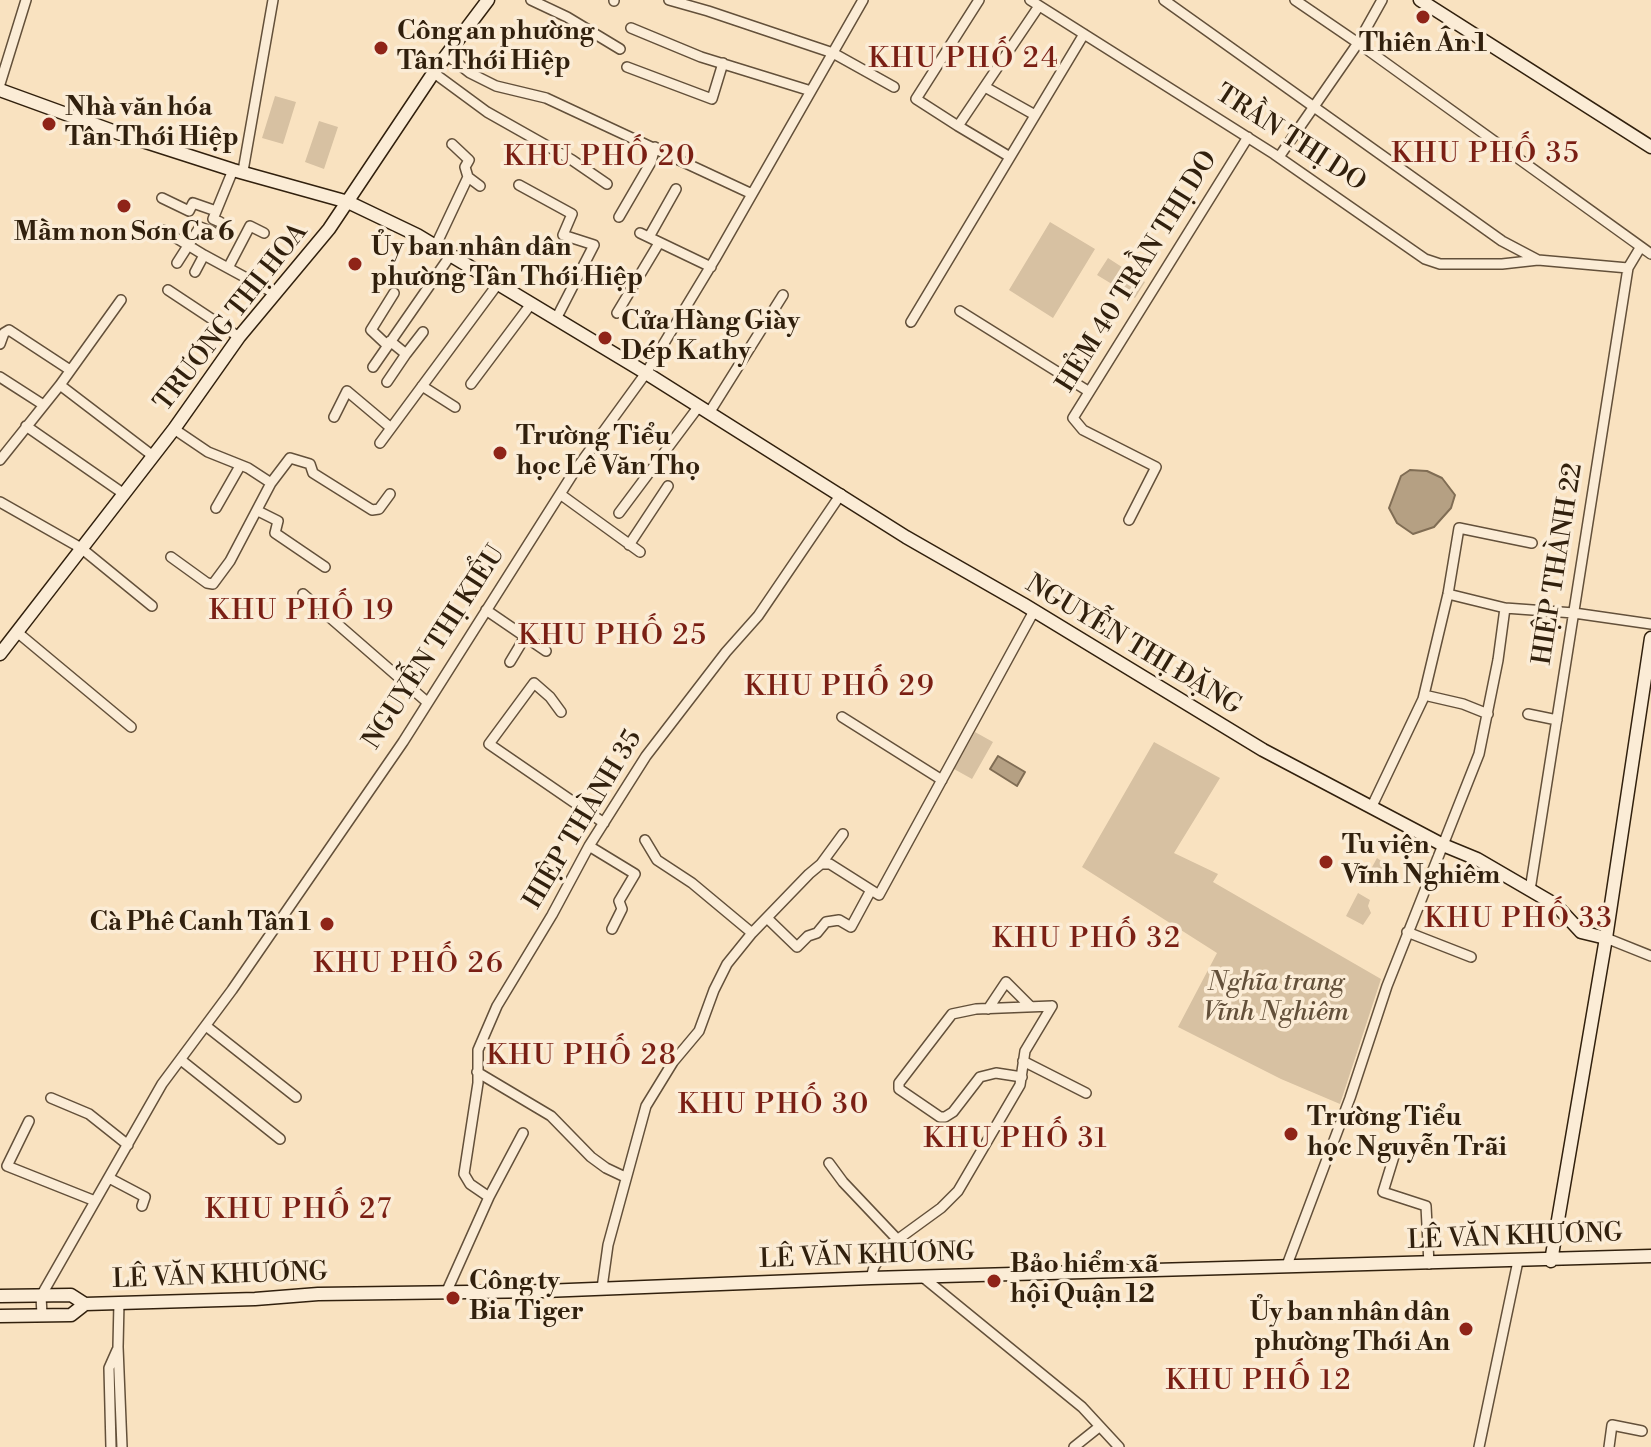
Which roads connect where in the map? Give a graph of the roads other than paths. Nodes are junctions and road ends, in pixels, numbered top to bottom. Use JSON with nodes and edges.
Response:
{"nodes":[{"id":1,"x":26,"y":0,"type":"edge"},
{"id":2,"x":273,"y":0,"type":"edge"},
{"id":3,"x":488,"y":0,"type":"edge"},
{"id":4,"x":531,"y":0,"type":"edge"},
{"id":5,"x":669,"y":0,"type":"edge"},
{"id":6,"x":863,"y":0,"type":"edge"},
{"id":7,"x":979,"y":0,"type":"edge"},
{"id":8,"x":1164,"y":0,"type":"edge"},
{"id":9,"x":1295,"y":0,"type":"edge"},
{"id":10,"x":1382,"y":0,"type":"edge"},
{"id":11,"x":1420,"y":0,"type":"edge"},
{"id":12,"x":1035,"y":3,"type":"edge"},
{"id":13,"x":631,"y":28,"type":"dead end"},
{"id":14,"x":1084,"y":34,"type":"junction"},
{"id":15,"x":1358,"y":43,"type":"junction"},
{"id":16,"x":620,"y":49,"type":"dead end"},
{"id":17,"x":833,"y":53,"type":"junction"},
{"id":18,"x":447,"y":55,"type":"junction"},
{"id":19,"x":723,"y":63,"type":"junction"},
{"id":20,"x":627,"y":67,"type":"dead end"},
{"id":21,"x":434,"y":73,"type":"junction"},
{"id":22,"x":0,"y":87,"type":"edge"},
{"id":23,"x":894,"y":87,"type":"dead end"},
{"id":24,"x":985,"y":87,"type":"junction"},
{"id":25,"x":811,"y":91,"type":"junction"},
{"id":26,"x":1314,"y":107,"type":"junction"},
{"id":27,"x":1035,"y":115,"type":"junction"},
{"id":28,"x":958,"y":126,"type":"junction"},
{"id":29,"x":1248,"y":137,"type":"junction"},
{"id":30,"x":452,"y":144,"type":"dead end"},
{"id":31,"x":655,"y":147,"type":"junction"},
{"id":32,"x":1651,"y":147,"type":"edge"},
{"id":33,"x":1010,"y":157,"type":"junction"},
{"id":34,"x":1279,"y":157,"type":"junction"},
{"id":35,"x":238,"y":170,"type":"junction"},
{"id":36,"x":468,"y":177,"type":"junction"},
{"id":37,"x":607,"y":184,"type":"dead end"},
{"id":38,"x":519,"y":185,"type":"dead end"},
{"id":39,"x":480,"y":186,"type":"dead end"},
{"id":40,"x":676,"y":189,"type":"dead end"},
{"id":41,"x":752,"y":194,"type":"junction"},
{"id":42,"x":162,"y":198,"type":"dead end"},
{"id":43,"x":348,"y":202,"type":"junction"},
{"id":44,"x":216,"y":211,"type":"junction"},
{"id":45,"x":619,"y":217,"type":"dead end"},
{"id":46,"x":220,"y":222,"type":"dead end"},
{"id":47,"x":163,"y":230,"type":"dead end"},
{"id":48,"x":213,"y":232,"type":"dead end"},
{"id":49,"x":264,"y":233,"type":"dead end"},
{"id":50,"x":659,"y":243,"type":"junction"},
{"id":51,"x":189,"y":245,"type":"junction"},
{"id":52,"x":435,"y":247,"type":"junction"},
{"id":53,"x":1640,"y":248,"type":"junction"},
{"id":54,"x":1651,"y":254,"type":"edge"},
{"id":55,"x":204,"y":255,"type":"junction"},
{"id":56,"x":450,"y":256,"type":"junction"},
{"id":57,"x":1538,"y":260,"type":"junction"},
{"id":58,"x":177,"y":263,"type":"dead end"},
{"id":59,"x":711,"y":267,"type":"junction"},
{"id":60,"x":228,"y":268,"type":"junction"},
{"id":61,"x":1628,"y":268,"type":"junction"},
{"id":62,"x":195,"y":272,"type":"dead end"},
{"id":63,"x":497,"y":285,"type":"junction"},
{"id":64,"x":168,"y":290,"type":"dead end"},
{"id":65,"x":274,"y":293,"type":"junction"},
{"id":66,"x":394,"y":293,"type":"dead end"},
{"id":67,"x":783,"y":295,"type":"dead end"},
{"id":68,"x":121,"y":300,"type":"dead end"},
{"id":69,"x":531,"y":304,"type":"junction"},
{"id":70,"x":960,"y":311,"type":"dead end"},
{"id":71,"x":617,"y":313,"type":"dead end"},
{"id":72,"x":556,"y":319,"type":"junction"},
{"id":73,"x":911,"y":322,"type":"dead end"},
{"id":74,"x":423,"y":332,"type":"dead end"},
{"id":75,"x":239,"y":337,"type":"junction"},
{"id":76,"x":388,"y":343,"type":"junction"},
{"id":77,"x":0,"y":344,"type":"edge"},
{"id":78,"x":406,"y":354,"type":"junction"},
{"id":79,"x":373,"y":367,"type":"dead end"},
{"id":80,"x":70,"y":370,"type":"junction"},
{"id":81,"x":646,"y":373,"type":"junction"},
{"id":82,"x":0,"y":377,"type":"edge"},
{"id":83,"x":387,"y":382,"type":"dead end"},
{"id":84,"x":471,"y":384,"type":"dead end"},
{"id":85,"x":60,"y":385,"type":"junction"},
{"id":86,"x":422,"y":386,"type":"junction"},
{"id":87,"x":1088,"y":391,"type":"junction"},
{"id":88,"x":42,"y":404,"type":"junction"},
{"id":89,"x":455,"y":407,"type":"dead end"},
{"id":90,"x":704,"y":409,"type":"junction"},
{"id":91,"x":334,"y":417,"type":"dead end"},
{"id":92,"x":26,"y":426,"type":"junction"},
{"id":93,"x":391,"y":428,"type":"junction"},
{"id":94,"x":174,"y":429,"type":"junction"},
{"id":95,"x":380,"y":443,"type":"dead end"},
{"id":96,"x":1,"y":456,"type":"edge"},
{"id":97,"x":153,"y":456,"type":"junction"},
{"id":98,"x":240,"y":466,"type":"junction"},
{"id":99,"x":271,"y":483,"type":"junction"},
{"id":100,"x":668,"y":486,"type":"dead end"},
{"id":101,"x":124,"y":494,"type":"junction"},
{"id":102,"x":390,"y":494,"type":"dead end"},
{"id":103,"x":560,"y":494,"type":"junction"},
{"id":104,"x":841,"y":494,"type":"junction"},
{"id":105,"x":0,"y":502,"type":"edge"},
{"id":106,"x":216,"y":508,"type":"dead end"},
{"id":107,"x":258,"y":511,"type":"junction"},
{"id":108,"x":619,"y":513,"type":"dead end"},
{"id":109,"x":1129,"y":520,"type":"dead end"},
{"id":110,"x":1532,"y":543,"type":"dead end"},
{"id":111,"x":629,"y":545,"type":"junction"},
{"id":112,"x":81,"y":548,"type":"junction"},
{"id":113,"x":640,"y":552,"type":"dead end"},
{"id":114,"x":171,"y":557,"type":"dead end"},
{"id":115,"x":325,"y":567,"type":"dead end"},
{"id":116,"x":303,"y":594,"type":"dead end"},
{"id":117,"x":1448,"y":594,"type":"junction"},
{"id":118,"x":152,"y":606,"type":"dead end"},
{"id":119,"x":1505,"y":608,"type":"junction"},
{"id":120,"x":486,"y":610,"type":"junction"},
{"id":121,"x":1034,"y":611,"type":"junction"},
{"id":122,"x":1574,"y":613,"type":"junction"},
{"id":123,"x":1651,"y":624,"type":"edge"},
{"id":124,"x":17,"y":632,"type":"junction"},
{"id":125,"x":525,"y":637,"type":"junction"},
{"id":126,"x":1651,"y":638,"type":"edge"},
{"id":127,"x":546,"y":651,"type":"dead end"},
{"id":128,"x":0,"y":654,"type":"edge"},
{"id":129,"x":510,"y":662,"type":"dead end"},
{"id":130,"x":1424,"y":695,"type":"junction"},
{"id":131,"x":427,"y":702,"type":"junction"},
{"id":132,"x":561,"y":712,"type":"dead end"},
{"id":133,"x":1488,"y":714,"type":"junction"},
{"id":134,"x":1528,"y":714,"type":"dead end"},
{"id":135,"x":842,"y":717,"type":"dead end"},
{"id":136,"x":1557,"y":720,"type":"junction"},
{"id":137,"x":131,"y":727,"type":"dead end"},
{"id":138,"x":942,"y":780,"type":"junction"},
{"id":139,"x":1372,"y":806,"type":"junction"},
{"id":140,"x":604,"y":823,"type":"junction"},
{"id":141,"x":843,"y":834,"type":"dead end"},
{"id":142,"x":645,"y":840,"type":"dead end"},
{"id":143,"x":1443,"y":845,"type":"junction"},
{"id":144,"x":589,"y":846,"type":"junction"},
{"id":145,"x":821,"y":864,"type":"junction"},
{"id":146,"x":871,"y":890,"type":"junction"},
{"id":147,"x":1530,"y":890,"type":"junction"},
{"id":148,"x":767,"y":918,"type":"junction"},
{"id":149,"x":612,"y":929,"type":"dead end"},
{"id":150,"x":1407,"y":932,"type":"junction"},
{"id":151,"x":752,"y":933,"type":"junction"},
{"id":152,"x":1606,"y":938,"type":"junction"},
{"id":153,"x":1651,"y":956,"type":"edge"},
{"id":154,"x":1471,"y":957,"type":"dead end"},
{"id":155,"x":1030,"y":1006,"type":"junction"},
{"id":156,"x":988,"y":1009,"type":"junction"},
{"id":157,"x":206,"y":1026,"type":"junction"},
{"id":158,"x":181,"y":1060,"type":"junction"},
{"id":159,"x":1023,"y":1061,"type":"junction"},
{"id":160,"x":477,"y":1072,"type":"junction"},
{"id":161,"x":1022,"y":1077,"type":"junction"},
{"id":162,"x":1086,"y":1093,"type":"dead end"},
{"id":163,"x":296,"y":1097,"type":"dead end"},
{"id":164,"x":51,"y":1098,"type":"dead end"},
{"id":165,"x":29,"y":1121,"type":"dead end"},
{"id":166,"x":523,"y":1133,"type":"dead end"},
{"id":167,"x":280,"y":1139,"type":"dead end"},
{"id":168,"x":128,"y":1145,"type":"junction"},
{"id":169,"x":1395,"y":1153,"type":"dead end"},
{"id":170,"x":829,"y":1163,"type":"dead end"},
{"id":171,"x":625,"y":1177,"type":"junction"},
{"id":172,"x":109,"y":1178,"type":"junction"},
{"id":173,"x":489,"y":1197,"type":"junction"},
{"id":174,"x":95,"y":1201,"type":"junction"},
{"id":175,"x":142,"y":1206,"type":"dead end"},
{"id":176,"x":897,"y":1239,"type":"junction"},
{"id":177,"x":1651,"y":1256,"type":"edge"},
{"id":178,"x":1518,"y":1261,"type":"junction"},
{"id":179,"x":1551,"y":1261,"type":"junction"},
{"id":180,"x":1429,"y":1264,"type":"junction"},
{"id":181,"x":1287,"y":1265,"type":"junction"},
{"id":182,"x":871,"y":1278,"type":"junction"},
{"id":183,"x":924,"y":1278,"type":"junction"},
{"id":184,"x":602,"y":1288,"type":"junction"},
{"id":185,"x":446,"y":1293,"type":"junction"},
{"id":186,"x":0,"y":1296,"type":"edge"},
{"id":187,"x":41,"y":1296,"type":"junction"},
{"id":188,"x":119,"y":1302,"type":"junction"},
{"id":189,"x":85,"y":1304,"type":"junction"},
{"id":190,"x":42,"y":1315,"type":"junction"},
{"id":191,"x":0,"y":1316,"type":"edge"},
{"id":192,"x":118,"y":1347,"type":"junction"},
{"id":193,"x":1099,"y":1427,"type":"junction"},
{"id":194,"x":1642,"y":1431,"type":"dead end"},
{"id":195,"x":111,"y":1447,"type":"edge"},
{"id":196,"x":122,"y":1447,"type":"edge"},
{"id":197,"x":1074,"y":1447,"type":"edge"},
{"id":198,"x":1119,"y":1447,"type":"edge"},
{"id":199,"x":1479,"y":1447,"type":"edge"},
{"id":200,"x":1609,"y":1447,"type":"edge"}],
"edges":[{"from":1,"to":22,"type":"street"},
{"from":2,"to":35,"type":"street"},
{"from":3,"to":18,"type":"street","name":"TRƯƠNG THỊ HOA"},
{"from":4,"to":16,"type":"street"},
{"from":5,"to":17,"type":"street"},
{"from":6,"to":17,"type":"street","name":"NGUYỄN THỊ KIỂU"},
{"from":7,"to":28,"type":"street"},
{"from":8,"to":26,"type":"street"},
{"from":9,"to":15,"type":"street"},
{"from":10,"to":15,"type":"street"},
{"from":11,"to":32,"type":"street"},
{"from":12,"to":14,"type":"street","name":"TRẦN THỊ DO"},
{"from":12,"to":24,"type":"street"},
{"from":13,"to":19,"type":"street"},
{"from":14,"to":27,"type":"street"},
{"from":14,"to":29,"type":"street","name":"TRẦN THỊ DO"},
{"from":15,"to":26,"type":"street"},
{"from":15,"to":53,"type":"street"},
{"from":17,"to":23,"type":"street"},
{"from":17,"to":25,"type":"street","name":"NGUYỄN THỊ KIỂU"},
{"from":18,"to":21,"type":"street","name":"TRƯƠNG THỊ HOA"},
{"from":18,"to":31,"type":"street"},
{"from":19,"to":20,"type":"street"},
{"from":19,"to":25,"type":"street"},
{"from":21,"to":37,"type":"street"},
{"from":21,"to":43,"type":"street","name":"TRƯƠNG THỊ HOA"},
{"from":22,"to":35,"type":"street"},
{"from":24,"to":27,"type":"street"},
{"from":24,"to":28,"type":"street"},
{"from":25,"to":41,"type":"street","name":"NGUYỄN THỊ KIỂU"},
{"from":26,"to":34,"type":"street"},
{"from":26,"to":57,"type":"street"},
{"from":27,"to":33,"type":"street"},
{"from":28,"to":33,"type":"street"},
{"from":29,"to":34,"type":"street","name":"TRẦN THỊ DO"},
{"from":29,"to":87,"type":"street","name":"HẺM 40 TRẦN THỊ DO"},
{"from":30,"to":36,"type":"street"},
{"from":31,"to":41,"type":"street"},
{"from":31,"to":45,"type":"street"},
{"from":33,"to":73,"type":"street"},
{"from":34,"to":57,"type":"street","name":"TRẦN THỊ DO"},
{"from":35,"to":43,"type":"street","name":"NGUYỄN THỊ ĐẶNG"},
{"from":35,"to":44,"type":"street"},
{"from":36,"to":39,"type":"street"},
{"from":36,"to":52,"type":"street"},
{"from":38,"to":72,"type":"street"},
{"from":40,"to":50,"type":"street"},
{"from":41,"to":59,"type":"street","name":"NGUYỄN THỊ KIỂU"},
{"from":42,"to":44,"type":"street"},
{"from":43,"to":52,"type":"street","name":"NGUYỄN THỊ ĐẶNG"},
{"from":43,"to":65,"type":"street","name":"TRƯƠNG THỊ HOA"},
{"from":44,"to":46,"type":"street"},
{"from":47,"to":51,"type":"street"},
{"from":48,"to":51,"type":"street"},
{"from":49,"to":60,"type":"street"},
{"from":50,"to":59,"type":"street"},
{"from":50,"to":71,"type":"street"},
{"from":51,"to":55,"type":"street"},
{"from":51,"to":58,"type":"street"},
{"from":52,"to":56,"type":"street","name":"NGUYỄN THỊ ĐẶNG"},
{"from":53,"to":54,"type":"street"},
{"from":53,"to":61,"type":"street","name":"HIỆP THÀNH 22"},
{"from":55,"to":60,"type":"street"},
{"from":55,"to":62,"type":"street"},
{"from":56,"to":63,"type":"street","name":"NGUYỄN THỊ ĐẶNG"},
{"from":56,"to":76,"type":"street"},
{"from":57,"to":61,"type":"street"},
{"from":59,"to":81,"type":"street","name":"NGUYỄN THỊ KIỂU"},
{"from":60,"to":65,"type":"street"},
{"from":61,"to":122,"type":"street","name":"HIỆP THÀNH 22"},
{"from":63,"to":69,"type":"street","name":"NGUYỄN THỊ ĐẶNG"},
{"from":63,"to":86,"type":"street"},
{"from":64,"to":75,"type":"street"},
{"from":65,"to":75,"type":"street","name":"TRƯƠNG THỊ HOA"},
{"from":66,"to":76,"type":"street"},
{"from":67,"to":90,"type":"street"},
{"from":68,"to":80,"type":"street"},
{"from":69,"to":72,"type":"street","name":"NGUYỄN THỊ ĐẶNG"},
{"from":69,"to":84,"type":"street"},
{"from":70,"to":87,"type":"street"},
{"from":72,"to":81,"type":"street","name":"NGUYỄN THỊ ĐẶNG"},
{"from":74,"to":78,"type":"street"},
{"from":75,"to":94,"type":"street","name":"TRƯƠNG THỊ HOA"},
{"from":76,"to":78,"type":"street"},
{"from":76,"to":79,"type":"street"},
{"from":77,"to":80,"type":"street"},
{"from":78,"to":83,"type":"street"},
{"from":80,"to":85,"type":"street"},
{"from":81,"to":90,"type":"street","name":"NGUYỄN THỊ ĐẶNG"},
{"from":81,"to":103,"type":"street","name":"NGUYỄN THỊ KIỂU"},
{"from":82,"to":88,"type":"street"},
{"from":85,"to":88,"type":"street"},
{"from":85,"to":97,"type":"street"},
{"from":86,"to":89,"type":"street"},
{"from":86,"to":93,"type":"street"},
{"from":87,"to":109,"type":"street","name":"HẺM 40 TRẦN THỊ DO"},
{"from":88,"to":92,"type":"street"},
{"from":90,"to":104,"type":"street","name":"NGUYỄN THỊ ĐẶNG"},
{"from":90,"to":108,"type":"street"},
{"from":91,"to":93,"type":"street"},
{"from":92,"to":96,"type":"street"},
{"from":92,"to":101,"type":"street"},
{"from":93,"to":95,"type":"street"},
{"from":94,"to":97,"type":"street","name":"TRƯƠNG THỊ HOA"},
{"from":94,"to":98,"type":"street"},
{"from":97,"to":101,"type":"street","name":"TRƯƠNG THỊ HOA"},
{"from":98,"to":99,"type":"street"},
{"from":98,"to":106,"type":"street"},
{"from":99,"to":102,"type":"street"},
{"from":99,"to":107,"type":"street"},
{"from":100,"to":111,"type":"street"},
{"from":101,"to":112,"type":"street","name":"TRƯƠNG THỊ HOA"},
{"from":103,"to":111,"type":"street"},
{"from":103,"to":120,"type":"street","name":"NGUYỄN THỊ KIỂU"},
{"from":104,"to":121,"type":"street","name":"NGUYỄN THỊ ĐẶNG"},
{"from":104,"to":140,"type":"street","name":"HIỆP THÀNH 35"},
{"from":105,"to":112,"type":"street"},
{"from":107,"to":114,"type":"street"},
{"from":107,"to":115,"type":"street"},
{"from":110,"to":117,"type":"street"},
{"from":111,"to":113,"type":"street"},
{"from":112,"to":118,"type":"street"},
{"from":112,"to":124,"type":"street","name":"TRƯƠNG THỊ HOA"},
{"from":116,"to":131,"type":"street"},
{"from":117,"to":119,"type":"street"},
{"from":117,"to":130,"type":"street"},
{"from":119,"to":122,"type":"street"},
{"from":119,"to":133,"type":"street"},
{"from":120,"to":125,"type":"street"},
{"from":120,"to":131,"type":"street","name":"NGUYỄN THỊ KIỂU"},
{"from":121,"to":138,"type":"street"},
{"from":121,"to":139,"type":"street","name":"NGUYỄN THỊ ĐẶNG"},
{"from":122,"to":123,"type":"street"},
{"from":122,"to":136,"type":"street","name":"HIỆP THÀNH 22"},
{"from":124,"to":128,"type":"street","name":"TRƯƠNG THỊ HOA"},
{"from":124,"to":137,"type":"street"},
{"from":125,"to":127,"type":"street"},
{"from":125,"to":129,"type":"street"},
{"from":126,"to":152,"type":"street"},
{"from":130,"to":133,"type":"street"},
{"from":130,"to":139,"type":"street"},
{"from":131,"to":157,"type":"street","name":"NGUYỄN THỊ KIỂU"},
{"from":132,"to":140,"type":"street"},
{"from":133,"to":143,"type":"street"},
{"from":134,"to":136,"type":"street"},
{"from":135,"to":138,"type":"street"},
{"from":136,"to":147,"type":"street","name":"HIỆP THÀNH 22"},
{"from":138,"to":146,"type":"street"},
{"from":139,"to":143,"type":"street","name":"NGUYỄN THỊ ĐẶNG"},
{"from":140,"to":144,"type":"street","name":"HIỆP THÀNH 35"},
{"from":141,"to":145,"type":"street"},
{"from":142,"to":151,"type":"street"},
{"from":143,"to":147,"type":"street","name":"NGUYỄN THỊ ĐẶNG"},
{"from":143,"to":150,"type":"street"},
{"from":144,"to":149,"type":"street"},
{"from":144,"to":160,"type":"street","name":"HIỆP THÀNH 35"},
{"from":145,"to":146,"type":"street"},
{"from":145,"to":148,"type":"street"},
{"from":146,"to":148,"type":"street"},
{"from":147,"to":152,"type":"street","name":"NGUYỄN THỊ ĐẶNG"},
{"from":148,"to":151,"type":"street"},
{"from":150,"to":154,"type":"street"},
{"from":150,"to":181,"type":"street"},
{"from":151,"to":171,"type":"street"},
{"from":152,"to":153,"type":"street"},
{"from":152,"to":179,"type":"street"},
{"from":155,"to":156,"type":"street"},
{"from":155,"to":156,"type":"street"},
{"from":155,"to":159,"type":"street"},
{"from":156,"to":161,"type":"street"},
{"from":157,"to":158,"type":"street","name":"NGUYỄN THỊ KIỂU"},
{"from":157,"to":163,"type":"street"},
{"from":158,"to":167,"type":"street"},
{"from":158,"to":168,"type":"street","name":"NGUYỄN THỊ KIỂU"},
{"from":159,"to":161,"type":"street"},
{"from":159,"to":162,"type":"street"},
{"from":160,"to":171,"type":"street"},
{"from":160,"to":173,"type":"street","name":"HIỆP THÀNH 35"},
{"from":161,"to":176,"type":"street"},
{"from":164,"to":168,"type":"street"},
{"from":165,"to":174,"type":"street"},
{"from":166,"to":173,"type":"street"},
{"from":168,"to":172,"type":"street","name":"NGUYỄN THỊ KIỂU"},
{"from":169,"to":180,"type":"street"},
{"from":170,"to":176,"type":"street"},
{"from":171,"to":184,"type":"street"},
{"from":172,"to":174,"type":"street","name":"NGUYỄN THỊ KIỂU"},
{"from":172,"to":175,"type":"street"},
{"from":173,"to":185,"type":"street"},
{"from":174,"to":187,"type":"street","name":"NGUYỄN THỊ KIỂU"},
{"from":176,"to":182,"type":"street"},
{"from":177,"to":179,"type":"street","name":"LÊ VĂN KHƯƠNG"},
{"from":178,"to":179,"type":"street","name":"LÊ VĂN KHƯƠNG"},
{"from":178,"to":180,"type":"street","name":"LÊ VĂN KHƯƠNG"},
{"from":178,"to":199,"type":"street"},
{"from":180,"to":181,"type":"street","name":"LÊ VĂN KHƯƠNG"},
{"from":181,"to":183,"type":"street","name":"LÊ VĂN KHƯƠNG"},
{"from":182,"to":183,"type":"street","name":"LÊ VĂN KHƯƠNG"},
{"from":182,"to":184,"type":"street","name":"LÊ VĂN KHƯƠNG"},
{"from":183,"to":193,"type":"street"},
{"from":184,"to":185,"type":"street","name":"LÊ VĂN KHƯƠNG"},
{"from":185,"to":188,"type":"street","name":"LÊ VĂN KHƯƠNG"},
{"from":186,"to":187,"type":"street","name":"LÊ VĂN KHƯƠNG"},
{"from":187,"to":189,"type":"street","name":"LÊ VĂN KHƯƠNG"},
{"from":187,"to":190,"type":"street"},
{"from":188,"to":189,"type":"street","name":"LÊ VĂN KHƯƠNG"},
{"from":188,"to":192,"type":"street"},
{"from":189,"to":190,"type":"street","name":"LÊ VĂN KHƯƠNG"},
{"from":190,"to":191,"type":"street","name":"LÊ VĂN KHƯƠNG"},
{"from":192,"to":195,"type":"street"},
{"from":192,"to":196,"type":"street"},
{"from":193,"to":197,"type":"street"},
{"from":193,"to":198,"type":"street"},
{"from":194,"to":200,"type":"street"}]}
